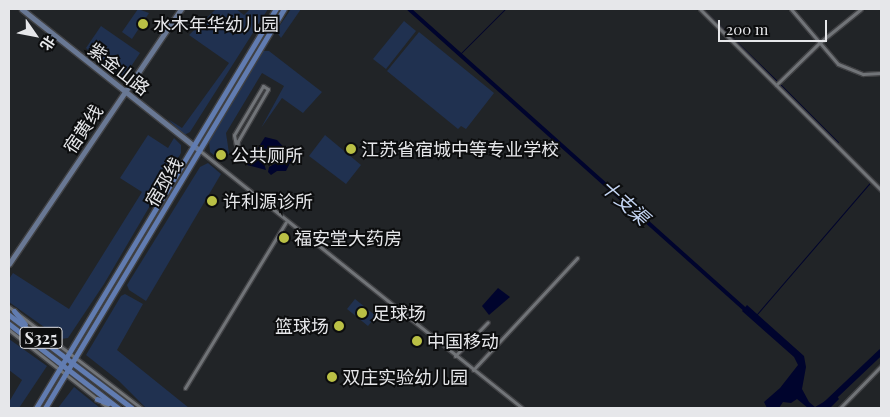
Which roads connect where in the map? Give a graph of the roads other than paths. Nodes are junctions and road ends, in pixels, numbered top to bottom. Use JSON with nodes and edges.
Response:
{"nodes":[{"id":1,"x":22,"y":9,"type":"edge"},
{"id":2,"x":182,"y":9,"type":"edge"},
{"id":3,"x":276,"y":9,"type":"edge"},
{"id":4,"x":284,"y":9,"type":"edge"},
{"id":5,"x":700,"y":9,"type":"edge"},
{"id":6,"x":791,"y":9,"type":"edge"},
{"id":7,"x":858,"y":10,"type":"edge"},
{"id":8,"x":819,"y":43,"type":"junction"},
{"id":9,"x":881,"y":73,"type":"edge"},
{"id":10,"x":778,"y":84,"type":"junction"},
{"id":11,"x":125,"y":91,"type":"junction"},
{"id":12,"x":193,"y":145,"type":"junction"},
{"id":13,"x":199,"y":150,"type":"junction"},
{"id":14,"x":236,"y":150,"type":"junction"},
{"id":15,"x":236,"y":155,"type":"dead end"},
{"id":16,"x":881,"y":190,"type":"edge"},
{"id":17,"x":286,"y":222,"type":"junction"},
{"id":18,"x":577,"y":258,"type":"dead end"},
{"id":19,"x":9,"y":264,"type":"edge"},
{"id":20,"x":9,"y":307,"type":"edge"},
{"id":21,"x":14,"y":311,"type":"junction"},
{"id":22,"x":9,"y":315,"type":"edge"},
{"id":23,"x":488,"y":322,"type":"dead end"},
{"id":24,"x":9,"y":324,"type":"edge"},
{"id":25,"x":9,"y":330,"type":"edge"},
{"id":26,"x":30,"y":330,"type":"junction"},
{"id":27,"x":68,"y":354,"type":"junction"},
{"id":28,"x":455,"y":356,"type":"junction"},
{"id":29,"x":74,"y":358,"type":"junction"},
{"id":30,"x":61,"y":366,"type":"junction"},
{"id":31,"x":881,"y":366,"type":"edge"},
{"id":32,"x":473,"y":370,"type":"junction"},
{"id":33,"x":67,"y":371,"type":"junction"},
{"id":34,"x":184,"y":388,"type":"dead end"},
{"id":35,"x":97,"y":399,"type":"joint"},
{"id":36,"x":113,"y":407,"type":"edge"},
{"id":37,"x":36,"y":408,"type":"edge"},
{"id":38,"x":45,"y":408,"type":"edge"},
{"id":39,"x":132,"y":408,"type":"edge"},
{"id":40,"x":140,"y":408,"type":"edge"},
{"id":41,"x":522,"y":408,"type":"edge"},
{"id":42,"x":840,"y":408,"type":"edge"}],
"edges":[{"from":1,"to":11,"type":"main road","name":"紫金山路"},
{"from":2,"to":11,"type":"main road","name":"宿黄线"},
{"from":3,"to":12,"type":"main road","name":"宿邳线"},
{"from":4,"to":13,"type":"main road","name":"宿邳线"},
{"from":5,"to":10,"type":"street"},
{"from":6,"to":8,"type":"street"},
{"from":7,"to":8,"type":"street"},
{"from":8,"to":9,"type":"street"},
{"from":8,"to":10,"type":"street"},
{"from":10,"to":16,"type":"street"},
{"from":11,"to":12,"type":"main road","name":"紫金山路"},
{"from":11,"to":19,"type":"main road","name":"宿黄线"},
{"from":12,"to":13,"type":"main road","name":"紫金山路"},
{"from":12,"to":27,"type":"main road","name":"宿邳线"},
{"from":13,"to":17,"type":"street"},
{"from":13,"to":29,"type":"main road","name":"宿邳线"},
{"from":14,"to":14,"type":"street"},
{"from":14,"to":15,"type":"street"},
{"from":17,"to":28,"type":"street"},
{"from":17,"to":34,"type":"street"},
{"from":18,"to":32,"type":"street"},
{"from":20,"to":21,"type":"street"},
{"from":21,"to":26,"type":"main road"},
{"from":21,"to":27,"type":"street"},
{"from":22,"to":26,"type":"main road","number":"S325"},
{"from":23,"to":28,"type":"street"},
{"from":24,"to":30,"type":"main road"},
{"from":25,"to":30,"type":"street"},
{"from":26,"to":27,"type":"main road","number":"S325"},
{"from":27,"to":29,"type":"main road","number":"S325"},
{"from":27,"to":30,"type":"main road","name":"宿邳线"},
{"from":28,"to":32,"type":"street"},
{"from":29,"to":33,"type":"main road","name":"宿邳线"},
{"from":29,"to":39,"type":"main road"},
{"from":29,"to":40,"type":"street"},
{"from":30,"to":33,"type":"main road"},
{"from":30,"to":37,"type":"main road","name":"宿邳线"},
{"from":31,"to":42,"type":"street"},
{"from":32,"to":41,"type":"street"},
{"from":33,"to":35,"type":"street"},
{"from":33,"to":36,"type":"main road"},
{"from":33,"to":38,"type":"main road","name":"宿邳线"},
{"from":35,"to":36,"type":"main road"}]}
